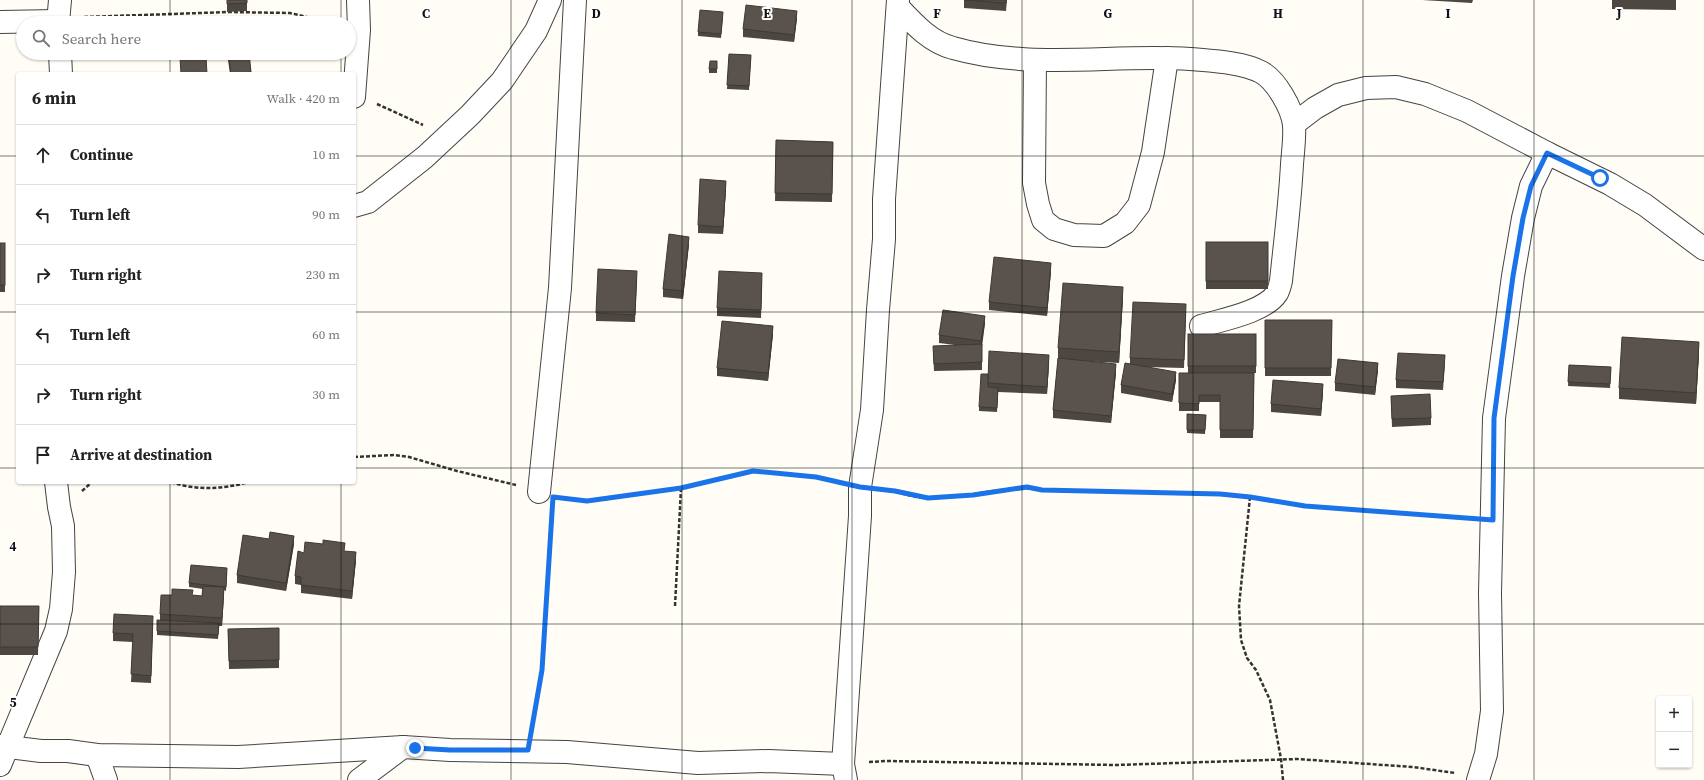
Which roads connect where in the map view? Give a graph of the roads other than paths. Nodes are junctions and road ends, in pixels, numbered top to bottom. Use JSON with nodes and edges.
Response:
{"nodes":[{"id":1,"x":358,"y":0,"type":"edge"},
{"id":2,"x":550,"y":0,"type":"edge"},
{"id":3,"x":575,"y":0,"type":"edge"},
{"id":4,"x":898,"y":4,"type":"edge"},
{"id":5,"x":16,"y":20,"type":"edge"},
{"id":6,"x":0,"y":22,"type":"edge"},
{"id":7,"x":1167,"y":58,"type":"junction"},
{"id":8,"x":60,"y":60,"type":"edge"},
{"id":9,"x":1035,"y":60,"type":"junction"},
{"id":10,"x":61,"y":72,"type":"edge"},
{"id":11,"x":364,"y":100,"type":"edge"},
{"id":12,"x":1294,"y":124,"type":"junction"},
{"id":13,"x":1547,"y":153,"type":"junction"},
{"id":14,"x":356,"y":205,"type":"edge"},
{"id":15,"x":1704,"y":249,"type":"edge"},
{"id":16,"x":1200,"y":326,"type":"dead end"},
{"id":17,"x":56,"y":484,"type":"edge"},
{"id":18,"x":546,"y":494,"type":"road end"},
{"id":19,"x":403,"y":747,"type":"junction"},
{"id":20,"x":2,"y":752,"type":"edge"},
{"id":21,"x":97,"y":755,"type":"junction"},
{"id":22,"x":845,"y":772,"type":"edge"},
{"id":23,"x":1479,"y":778,"type":"edge"},
{"id":24,"x":106,"y":780,"type":"edge"},
{"id":25,"x":359,"y":780,"type":"edge"}],
"edges":[{"from":1,"to":11,"type":"street"},
{"from":2,"to":14,"type":"street"},
{"from":3,"to":18,"type":"street"},
{"from":4,"to":9,"type":"street"},
{"from":4,"to":22,"type":"street"},
{"from":5,"to":6,"type":"street"},
{"from":7,"to":9,"type":"street"},
{"from":7,"to":9,"type":"street"},
{"from":7,"to":12,"type":"street"},
{"from":8,"to":10,"type":"street"},
{"from":12,"to":13,"type":"street"},
{"from":12,"to":16,"type":"street"},
{"from":13,"to":15,"type":"street"},
{"from":13,"to":23,"type":"street"},
{"from":17,"to":20,"type":"street"},
{"from":19,"to":21,"type":"street"},
{"from":19,"to":22,"type":"street"},
{"from":19,"to":25,"type":"street"},
{"from":20,"to":21,"type":"street"},
{"from":21,"to":24,"type":"street"}]}
